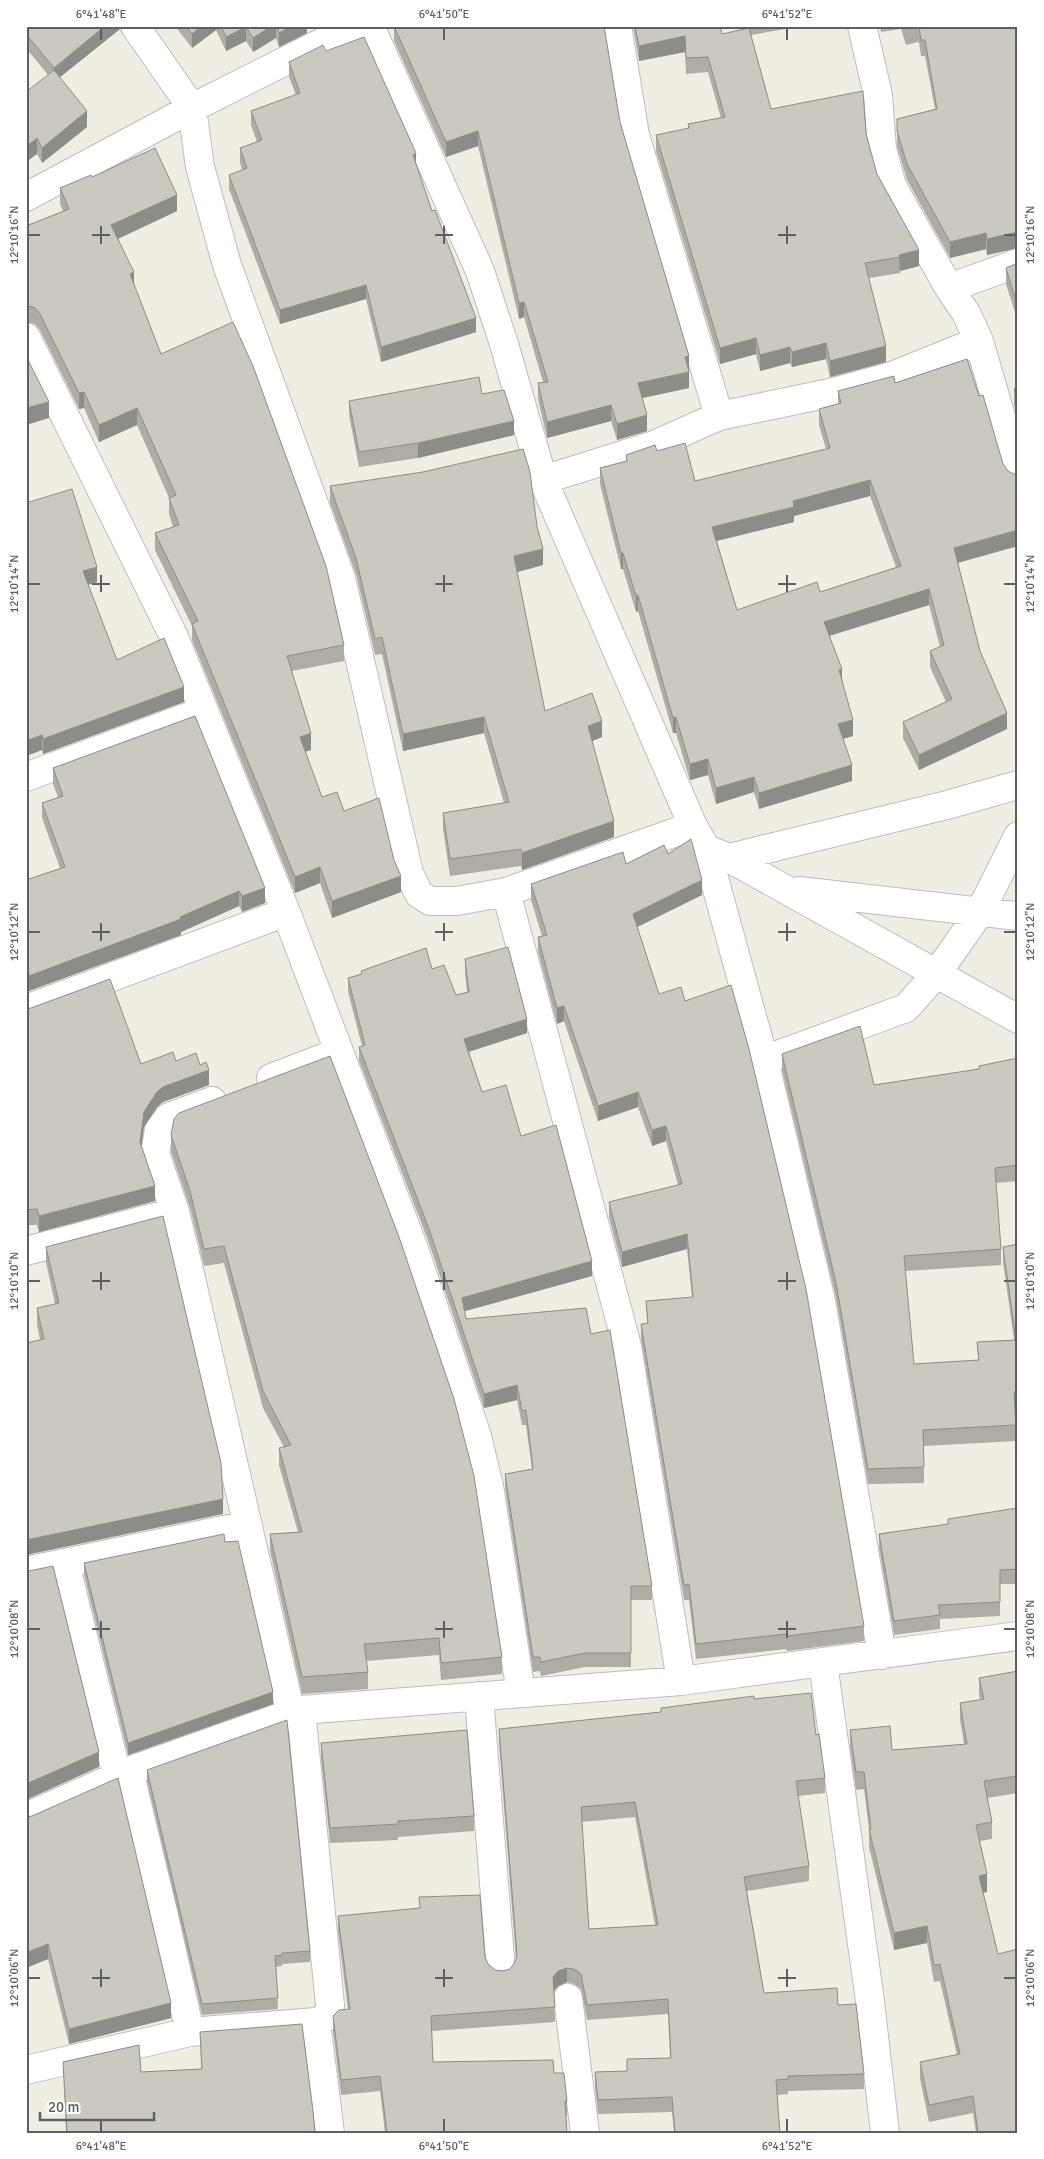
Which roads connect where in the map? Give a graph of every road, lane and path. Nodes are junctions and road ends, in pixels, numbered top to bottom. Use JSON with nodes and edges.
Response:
{"nodes":[{"id":1,"x":135,"y":26,"type":"edge"},
{"id":2,"x":359,"y":26,"type":"edge"},
{"id":3,"x":370,"y":26,"type":"edge"},
{"id":4,"x":618,"y":26,"type":"edge"},
{"id":5,"x":862,"y":26,"type":"edge"},
{"id":6,"x":322,"y":33,"type":"edge"},
{"id":7,"x":192,"y":108,"type":"junction"},
{"id":8,"x":26,"y":197,"type":"edge"},
{"id":9,"x":1018,"y":263,"type":"edge"},
{"id":10,"x":949,"y":288,"type":"junction"},
{"id":11,"x":26,"y":337,"type":"edge"},
{"id":12,"x":979,"y":341,"type":"junction"},
{"id":13,"x":719,"y":416,"type":"junction"},
{"id":14,"x":1018,"y":475,"type":"edge"},
{"id":15,"x":543,"y":480,"type":"junction"},
{"id":16,"x":337,"y":486,"type":"edge"},
{"id":17,"x":309,"y":490,"type":"junction"},
{"id":18,"x":204,"y":711,"type":"junction"},
{"id":19,"x":26,"y":777,"type":"edge"},
{"id":20,"x":1018,"y":785,"type":"edge"},
{"id":21,"x":694,"y":826,"type":"junction"},
{"id":22,"x":1018,"y":836,"type":"edge"},
{"id":23,"x":717,"y":854,"type":"junction"},
{"id":24,"x":786,"y":890,"type":"junction"},
{"id":25,"x":506,"y":892,"type":"junction"},
{"id":26,"x":286,"y":912,"type":"junction"},
{"id":27,"x":980,"y":912,"type":"junction"},
{"id":28,"x":1018,"y":916,"type":"edge"},
{"id":29,"x":937,"y":973,"type":"junction"},
{"id":30,"x":26,"y":1009,"type":"edge"},
{"id":31,"x":1018,"y":1019,"type":"edge"},
{"id":32,"x":339,"y":1052,"type":"junction"},
{"id":33,"x":764,"y":1060,"type":"junction"},
{"id":34,"x":175,"y":1212,"type":"junction"},
{"id":35,"x":26,"y":1251,"type":"edge"},
{"id":36,"x":248,"y":1525,"type":"junction"},
{"id":37,"x":65,"y":1563,"type":"junction"},
{"id":38,"x":26,"y":1571,"type":"edge"},
{"id":39,"x":1018,"y":1636,"type":"edge"},
{"id":40,"x":882,"y":1654,"type":"junction"},
{"id":41,"x":823,"y":1663,"type":"junction"},
{"id":42,"x":680,"y":1681,"type":"junction"},
{"id":43,"x":521,"y":1693,"type":"junction"},
{"id":44,"x":479,"y":1696,"type":"junction"},
{"id":45,"x":296,"y":1712,"type":"junction"},
{"id":46,"x":123,"y":1773,"type":"junction"},
{"id":47,"x":26,"y":1817,"type":"edge"},
{"id":48,"x":501,"y":1971,"type":"edge"},
{"id":49,"x":568,"y":1998,"type":"dead end"},
{"id":50,"x":316,"y":2022,"type":"junction"},
{"id":51,"x":190,"y":2032,"type":"junction"},
{"id":52,"x":26,"y":2070,"type":"edge"},
{"id":53,"x":330,"y":2133,"type":"edge"},
{"id":54,"x":585,"y":2133,"type":"edge"},
{"id":55,"x":885,"y":2133,"type":"edge"}],
"edges":[{"from":1,"to":7,"type":"street"},
{"from":2,"to":6,"type":"street"},
{"from":3,"to":15,"type":"street"},
{"from":4,"to":13,"type":"street"},
{"from":5,"to":10,"type":"street"},
{"from":6,"to":7,"type":"street"},
{"from":7,"to":8,"type":"street"},
{"from":7,"to":17,"type":"street"},
{"from":9,"to":10,"type":"street"},
{"from":10,"to":12,"type":"street"},
{"from":11,"to":18,"type":"street"},
{"from":12,"to":13,"type":"street"},
{"from":12,"to":14,"type":"street"},
{"from":13,"to":15,"type":"street"},
{"from":15,"to":21,"type":"street"},
{"from":16,"to":17,"type":"street"},
{"from":17,"to":25,"type":"street"},
{"from":18,"to":19,"type":"street"},
{"from":18,"to":26,"type":"street"},
{"from":20,"to":23,"type":"street"},
{"from":21,"to":23,"type":"street"},
{"from":21,"to":25,"type":"street"},
{"from":22,"to":27,"type":"street"},
{"from":23,"to":24,"type":"street"},
{"from":23,"to":33,"type":"street"},
{"from":24,"to":27,"type":"street"},
{"from":24,"to":29,"type":"street"},
{"from":25,"to":42,"type":"street"},
{"from":26,"to":30,"type":"street"},
{"from":26,"to":32,"type":"street"},
{"from":27,"to":28,"type":"street"},
{"from":27,"to":29,"type":"street"},
{"from":29,"to":31,"type":"street"},
{"from":29,"to":33,"type":"street"},
{"from":32,"to":34,"type":"street"},
{"from":32,"to":43,"type":"street"},
{"from":33,"to":40,"type":"street"},
{"from":34,"to":35,"type":"street"},
{"from":34,"to":36,"type":"street"},
{"from":36,"to":37,"type":"street"},
{"from":36,"to":45,"type":"street"},
{"from":37,"to":38,"type":"street"},
{"from":37,"to":46,"type":"street"},
{"from":39,"to":40,"type":"street"},
{"from":40,"to":41,"type":"street"},
{"from":41,"to":42,"type":"street"},
{"from":41,"to":55,"type":"street"},
{"from":42,"to":43,"type":"street"},
{"from":43,"to":44,"type":"street"},
{"from":44,"to":45,"type":"street"},
{"from":44,"to":48,"type":"street"},
{"from":45,"to":46,"type":"street"},
{"from":45,"to":50,"type":"street"},
{"from":46,"to":47,"type":"street"},
{"from":46,"to":51,"type":"street"},
{"from":49,"to":54,"type":"street"},
{"from":50,"to":51,"type":"street"},
{"from":50,"to":53,"type":"street"},
{"from":51,"to":52,"type":"street"}]}
